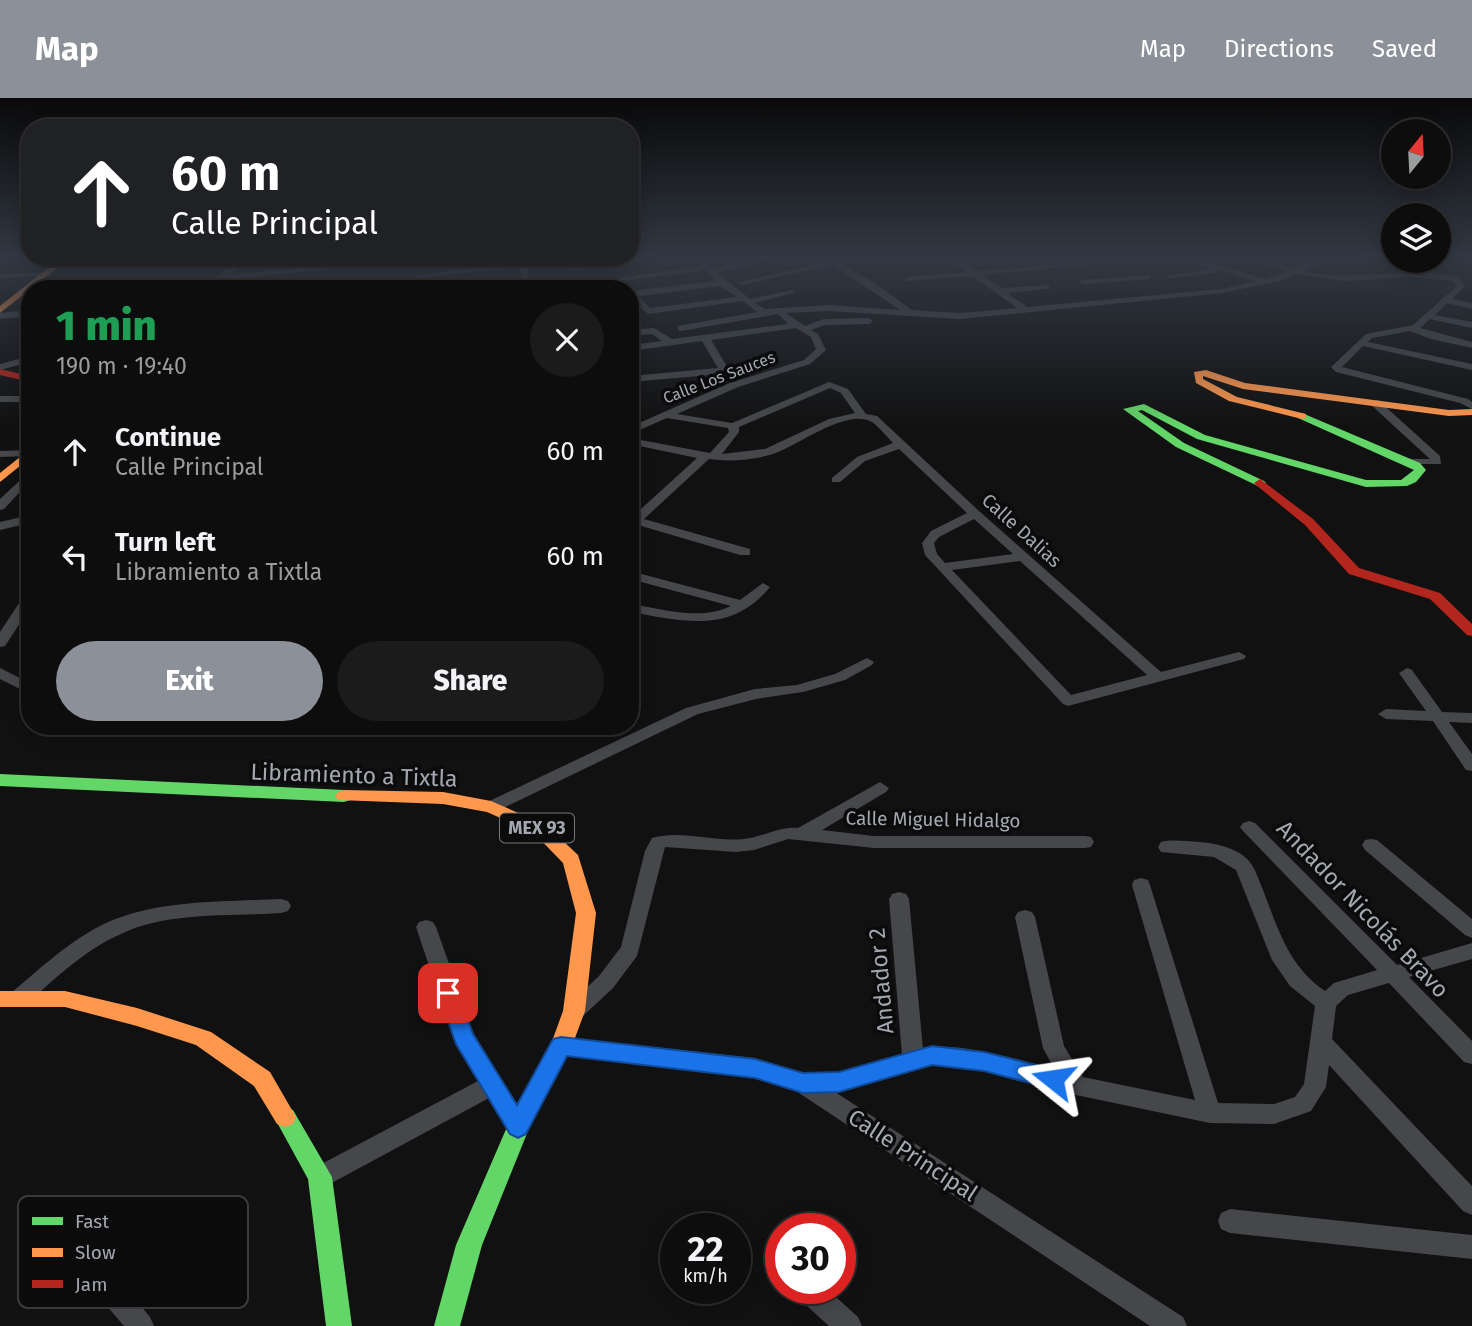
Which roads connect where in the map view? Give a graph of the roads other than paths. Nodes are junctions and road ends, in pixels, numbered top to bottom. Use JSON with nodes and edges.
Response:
{"nodes":[{"id":1,"x":663,"y":312,"type":"edge"},
{"id":2,"x":763,"y":312,"type":"edge"},
{"id":3,"x":769,"y":312,"type":"edge"},
{"id":4,"x":789,"y":312,"type":"edge"},
{"id":5,"x":898,"y":312,"type":"edge"},
{"id":6,"x":1001,"y":312,"type":"edge"},
{"id":7,"x":1432,"y":312,"type":"edge"},
{"id":8,"x":782,"y":313,"type":"junction"},
{"id":9,"x":909,"y":313,"type":"joint"},
{"id":10,"x":21,"y":314,"type":"edge"},
{"id":11,"x":0,"y":316,"type":"edge"},
{"id":12,"x":1428,"y":316,"type":"junction"},
{"id":13,"x":869,"y":321,"type":"dead end"},
{"id":14,"x":675,"y":322,"type":"junction"},
{"id":15,"x":1472,"y":325,"type":"edge"},
{"id":16,"x":801,"y":327,"type":"junction"},
{"id":17,"x":1410,"y":328,"type":"junction"},
{"id":18,"x":639,"y":332,"type":"edge"},
{"id":19,"x":705,"y":338,"type":"junction"},
{"id":20,"x":689,"y":340,"type":"junction"},
{"id":21,"x":670,"y":342,"type":"junction"},
{"id":22,"x":1361,"y":343,"type":"junction"},
{"id":23,"x":1472,"y":345,"type":"edge"},
{"id":24,"x":639,"y":347,"type":"edge"},
{"id":25,"x":21,"y":362,"type":"edge"},
{"id":26,"x":1472,"y":367,"type":"edge"},
{"id":27,"x":0,"y":369,"type":"edge"},
{"id":28,"x":723,"y":370,"type":"junction"},
{"id":29,"x":21,"y":376,"type":"edge"},
{"id":30,"x":639,"y":378,"type":"edge"},
{"id":31,"x":734,"y":385,"type":"junction"},
{"id":32,"x":0,"y":399,"type":"edge"},
{"id":33,"x":21,"y":400,"type":"edge"},
{"id":34,"x":1374,"y":402,"type":"junction"},
{"id":35,"x":1472,"y":406,"type":"edge"},
{"id":36,"x":1472,"y":412,"type":"edge"},
{"id":37,"x":861,"y":414,"type":"junction"},
{"id":38,"x":665,"y":415,"type":"junction"},
{"id":39,"x":639,"y":426,"type":"edge"},
{"id":40,"x":733,"y":426,"type":"junction"},
{"id":41,"x":639,"y":443,"type":"edge"},
{"id":42,"x":901,"y":444,"type":"junction"},
{"id":43,"x":21,"y":453,"type":"edge"},
{"id":44,"x":0,"y":454,"type":"edge"},
{"id":45,"x":709,"y":457,"type":"junction"},
{"id":46,"x":21,"y":459,"type":"edge"},
{"id":47,"x":1409,"y":461,"type":"junction"},
{"id":48,"x":0,"y":479,"type":"edge"},
{"id":49,"x":836,"y":480,"type":"dead end"},
{"id":50,"x":21,"y":484,"type":"edge"},
{"id":51,"x":0,"y":506,"type":"edge"},
{"id":52,"x":975,"y":514,"type":"junction"},
{"id":53,"x":639,"y":519,"type":"edge"},
{"id":54,"x":21,"y":521,"type":"edge"},
{"id":55,"x":0,"y":526,"type":"edge"},
{"id":56,"x":639,"y":526,"type":"edge"},
{"id":57,"x":744,"y":552,"type":"dead end"},
{"id":58,"x":1022,"y":556,"type":"junction"},
{"id":59,"x":942,"y":567,"type":"junction"},
{"id":60,"x":639,"y":577,"type":"edge"},
{"id":61,"x":763,"y":587,"type":"dead end"},
{"id":62,"x":742,"y":605,"type":"junction"},
{"id":63,"x":639,"y":609,"type":"edge"},
{"id":64,"x":21,"y":611,"type":"edge"},
{"id":65,"x":1472,"y":632,"type":"edge"},
{"id":66,"x":0,"y":643,"type":"edge"},
{"id":67,"x":1239,"y":656,"type":"dead end"},
{"id":68,"x":867,"y":662,"type":"dead end"},
{"id":69,"x":0,"y":673,"type":"edge"},
{"id":70,"x":1407,"y":673,"type":"dead end"},
{"id":71,"x":1157,"y":676,"type":"junction"},
{"id":72,"x":21,"y":684,"type":"edge"},
{"id":73,"x":1386,"y":714,"type":"dead end"},
{"id":74,"x":1438,"y":717,"type":"junction"},
{"id":75,"x":1472,"y":718,"type":"edge"},
{"id":76,"x":1472,"y":766,"type":"edge"},
{"id":77,"x":0,"y":780,"type":"edge"},
{"id":78,"x":880,"y":788,"type":"dead end"},
{"id":79,"x":491,"y":807,"type":"junction"},
{"id":80,"x":1249,"y":827,"type":"dead end"},
{"id":81,"x":802,"y":834,"type":"junction"},
{"id":82,"x":1085,"y":842,"type":"dead end"},
{"id":83,"x":1371,"y":845,"type":"dead end"},
{"id":84,"x":1167,"y":847,"type":"dead end"},
{"id":85,"x":1141,"y":885,"type":"dead end"},
{"id":86,"x":899,"y":899,"type":"dead end"},
{"id":87,"x":281,"y":906,"type":"dead end"},
{"id":88,"x":1025,"y":917,"type":"dead end"},
{"id":89,"x":426,"y":927,"type":"dead end"},
{"id":90,"x":1472,"y":930,"type":"edge"},
{"id":91,"x":1472,"y":951,"type":"edge"},
{"id":92,"x":1390,"y":974,"type":"junction"},
{"id":93,"x":9,"y":999,"type":"edge"},
{"id":94,"x":1326,"y":1002,"type":"junction"},
{"id":95,"x":574,"y":1011,"type":"junction"},
{"id":96,"x":1321,"y":1042,"type":"junction"},
{"id":97,"x":561,"y":1046,"type":"junction"},
{"id":98,"x":1472,"y":1055,"type":"edge"},
{"id":99,"x":913,"y":1060,"type":"junction"},
{"id":100,"x":803,"y":1083,"type":"junction"},
{"id":101,"x":492,"y":1085,"type":"junction"},
{"id":102,"x":1076,"y":1085,"type":"junction"},
{"id":103,"x":1210,"y":1113,"type":"junction"},
{"id":104,"x":518,"y":1127,"type":"junction"},
{"id":105,"x":320,"y":1177,"type":"junction"},
{"id":106,"x":1472,"y":1203,"type":"edge"},
{"id":107,"x":1230,"y":1221,"type":"dead end"},
{"id":108,"x":1472,"y":1247,"type":"edge"},
{"id":109,"x":824,"y":1304,"type":"edge"},
{"id":110,"x":126,"y":1308,"type":"edge"},
{"id":111,"x":141,"y":1326,"type":"edge"},
{"id":112,"x":339,"y":1326,"type":"edge"},
{"id":113,"x":447,"y":1326,"type":"edge"},
{"id":114,"x":849,"y":1326,"type":"edge"},
{"id":115,"x":1174,"y":1326,"type":"edge"}],
"edges":[{"from":1,"to":14,"type":"street"},
{"from":2,"to":14,"type":"street"},
{"from":3,"to":8,"type":"street"},
{"from":4,"to":8,"type":"street"},
{"from":5,"to":9,"type":"street"},
{"from":6,"to":9,"type":"street"},
{"from":7,"to":12,"type":"street"},
{"from":8,"to":16,"type":"street"},
{"from":10,"to":11,"type":"street"},
{"from":12,"to":15,"type":"street"},
{"from":12,"to":17,"type":"street"},
{"from":13,"to":16,"type":"street"},
{"from":14,"to":20,"type":"street"},
{"from":16,"to":19,"type":"street"},
{"from":16,"to":31,"type":"street","name":"Calle Los Sauces"},
{"from":17,"to":22,"type":"street"},
{"from":17,"to":23,"type":"street"},
{"from":18,"to":21,"type":"street"},
{"from":19,"to":20,"type":"street"},
{"from":19,"to":28,"type":"street"},
{"from":20,"to":21,"type":"street"},
{"from":21,"to":24,"type":"street"},
{"from":22,"to":26,"type":"street"},
{"from":22,"to":35,"type":"street"},
{"from":25,"to":27,"type":"street"},
{"from":27,"to":29,"type":"street"},
{"from":28,"to":30,"type":"street"},
{"from":28,"to":31,"type":"street"},
{"from":31,"to":38,"type":"street","name":"Calle Los Sauces"},
{"from":32,"to":33,"type":"street"},
{"from":34,"to":36,"type":"street"},
{"from":34,"to":47,"type":"street"},
{"from":34,"to":47,"type":"street"},
{"from":37,"to":40,"type":"street","name":"Calle Dalias"},
{"from":37,"to":42,"type":"street","name":"Calle Dalias"},
{"from":37,"to":45,"type":"street"},
{"from":38,"to":39,"type":"street","name":"Calle Los Sauces"},
{"from":38,"to":40,"type":"street"},
{"from":40,"to":45,"type":"street"},
{"from":41,"to":45,"type":"street"},
{"from":42,"to":49,"type":"street"},
{"from":42,"to":52,"type":"street","name":"Calle Dalias"},
{"from":43,"to":44,"type":"street"},
{"from":45,"to":53,"type":"street"},
{"from":46,"to":48,"type":"street"},
{"from":47,"to":65,"type":"street"},
{"from":50,"to":51,"type":"street"},
{"from":52,"to":58,"type":"street","name":"Calle Dalias"},
{"from":52,"to":59,"type":"street"},
{"from":54,"to":55,"type":"street"},
{"from":56,"to":57,"type":"street"},
{"from":58,"to":59,"type":"street"},
{"from":58,"to":71,"type":"street","name":"Calle Dalias"},
{"from":59,"to":71,"type":"street"},
{"from":60,"to":62,"type":"street"},
{"from":61,"to":62,"type":"street"},
{"from":62,"to":63,"type":"street"},
{"from":64,"to":66,"type":"street"},
{"from":67,"to":71,"type":"street"},
{"from":68,"to":79,"type":"street"},
{"from":69,"to":72,"type":"street"},
{"from":70,"to":74,"type":"street"},
{"from":73,"to":74,"type":"street"},
{"from":74,"to":75,"type":"street"},
{"from":74,"to":76,"type":"street"},
{"from":77,"to":79,"type":"street","name":"Libramiento a Tixtla","number":"MEX 93"},
{"from":78,"to":81,"type":"street"},
{"from":79,"to":95,"type":"street","name":"Libramiento a Tixtla","number":"MEX 93"},
{"from":80,"to":92,"type":"street","name":"Andador Nicolás Bravo"},
{"from":81,"to":82,"type":"street","name":"Calle Miguel Hidalgo"},
{"from":81,"to":95,"type":"street","name":"Calle Miguel Hidalgo"},
{"from":83,"to":90,"type":"street"},
{"from":84,"to":94,"type":"street"},
{"from":85,"to":103,"type":"street"},
{"from":86,"to":99,"type":"street","name":"Andador 2"},
{"from":87,"to":93,"type":"street"},
{"from":88,"to":102,"type":"street"},
{"from":89,"to":101,"type":"street"},
{"from":91,"to":92,"type":"street"},
{"from":92,"to":94,"type":"street"},
{"from":92,"to":98,"type":"street","name":"Andador Nicolás Bravo"},
{"from":93,"to":105,"type":"street"},
{"from":94,"to":96,"type":"street"},
{"from":95,"to":97,"type":"street","name":"Libramiento a Tixtla","number":"MEX 93"},
{"from":96,"to":103,"type":"street"},
{"from":96,"to":106,"type":"street"},
{"from":97,"to":100,"type":"street","name":"Calle Principal"},
{"from":97,"to":104,"type":"street","name":"Libramiento a Tixtla","number":"MEX 93"},
{"from":99,"to":100,"type":"street"},
{"from":99,"to":102,"type":"street"},
{"from":100,"to":115,"type":"street","name":"Calle Principal"},
{"from":101,"to":104,"type":"street"},
{"from":101,"to":105,"type":"street"},
{"from":102,"to":103,"type":"street"},
{"from":104,"to":113,"type":"street","name":"Libramiento a Tixtla","number":"MEX 93"},
{"from":105,"to":112,"type":"street"},
{"from":107,"to":108,"type":"street"},
{"from":109,"to":114,"type":"street"},
{"from":110,"to":111,"type":"street"}]}
